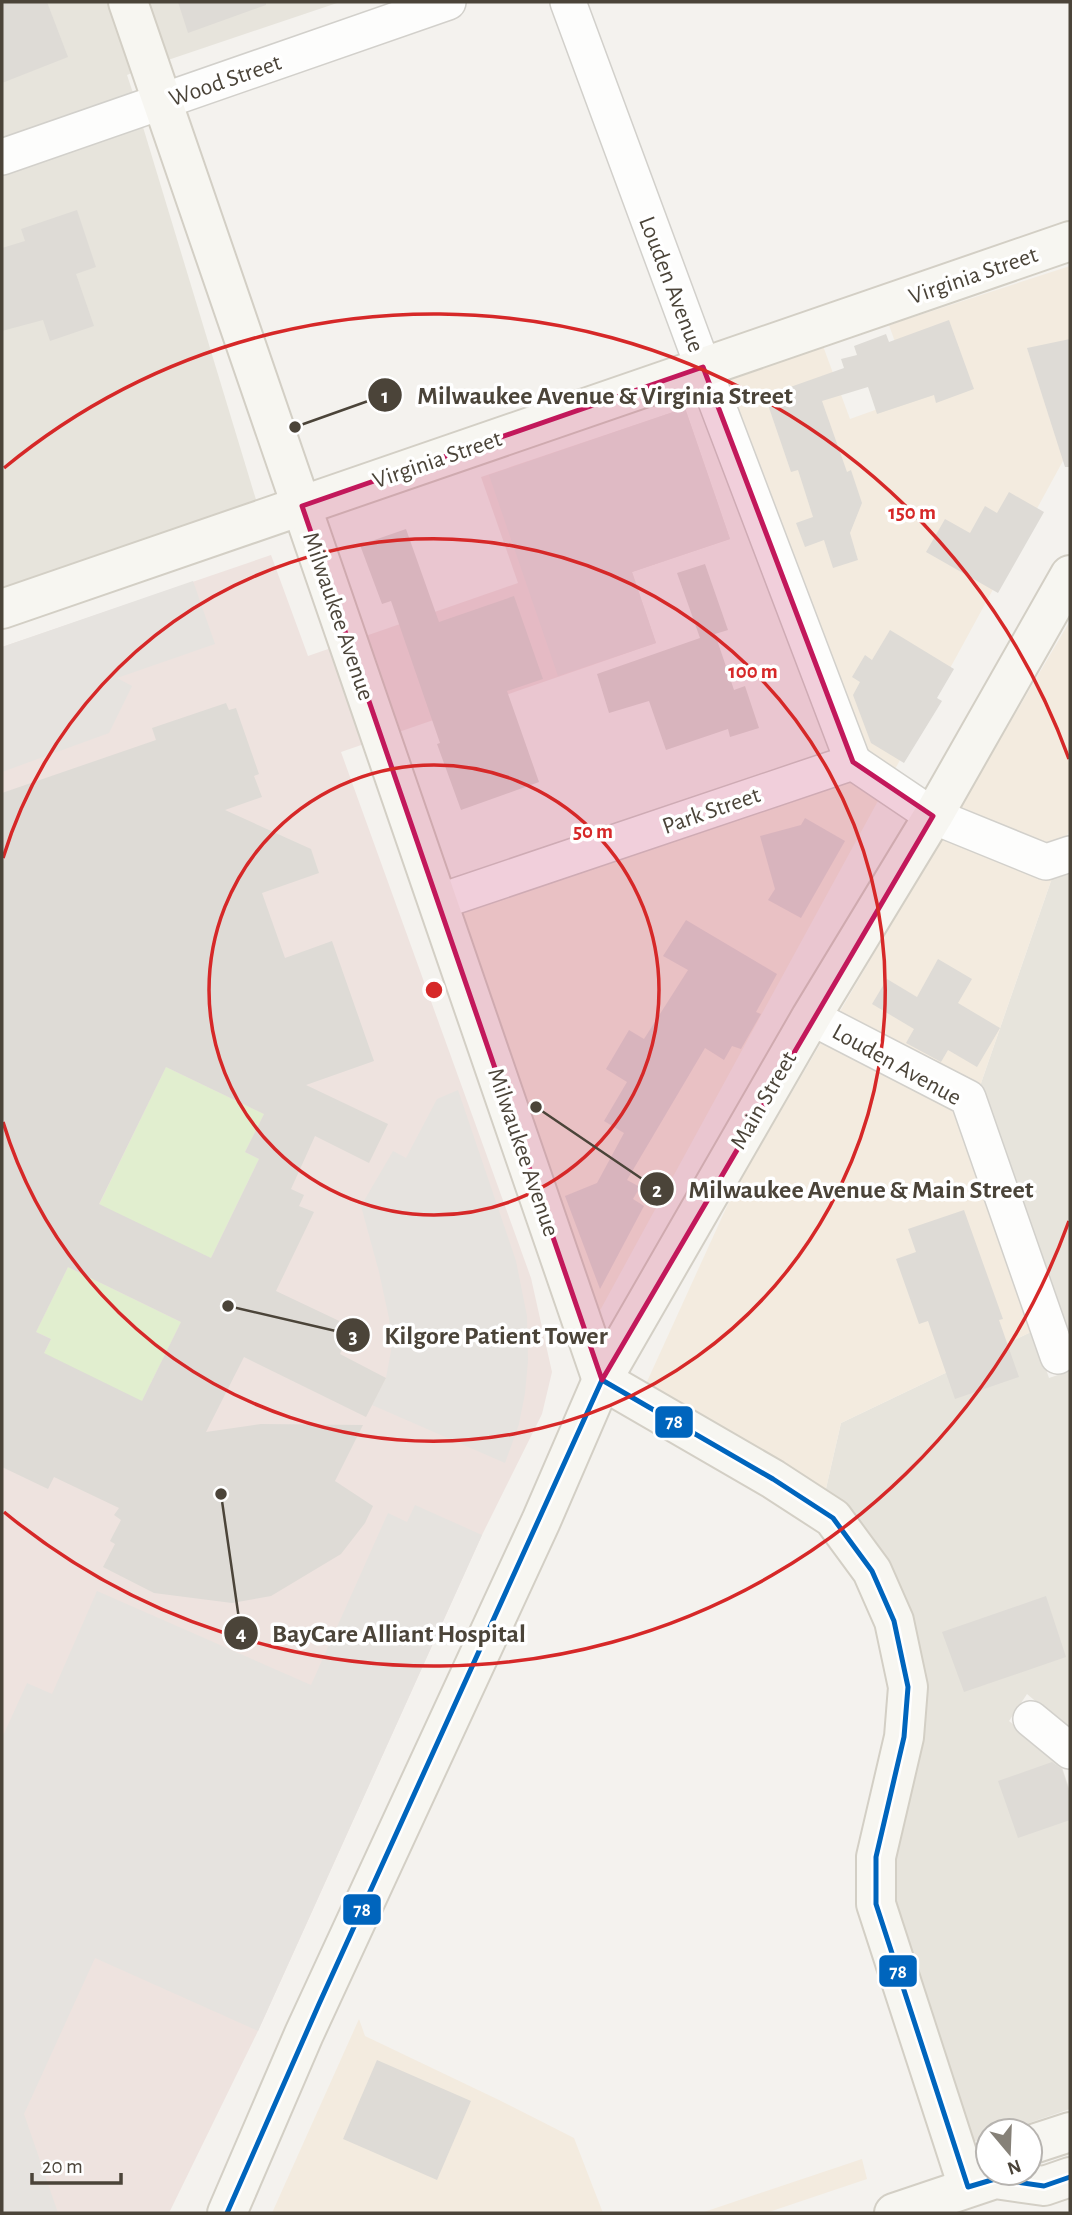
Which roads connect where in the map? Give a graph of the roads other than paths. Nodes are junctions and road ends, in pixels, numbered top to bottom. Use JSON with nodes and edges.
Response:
{"nodes":[{"id":1,"x":128,"y":2,"type":"edge"},
{"id":2,"x":448,"y":2,"type":"edge"},
{"id":3,"x":568,"y":2,"type":"edge"},
{"id":4,"x":163,"y":102,"type":"junction"},
{"id":5,"x":2,"y":156,"type":"edge"},
{"id":6,"x":1070,"y":242,"type":"edge"},
{"id":7,"x":703,"y":368,"type":"junction"},
{"id":8,"x":302,"y":506,"type":"junction"},
{"id":9,"x":1070,"y":575,"type":"edge"},
{"id":10,"x":2,"y":609,"type":"edge"},
{"id":11,"x":853,"y":762,"type":"junction"},
{"id":12,"x":933,"y":816,"type":"junction"},
{"id":13,"x":1070,"y":854,"type":"edge"},
{"id":14,"x":438,"y":902,"type":"junction"},
{"id":15,"x":811,"y":1017,"type":"junction"},
{"id":16,"x":1058,"y":1356,"type":"dead end"},
{"id":17,"x":602,"y":1380,"type":"junction"},
{"id":18,"x":1031,"y":1718,"type":"dead end"},
{"id":19,"x":1070,"y":1751,"type":"edge"},
{"id":20,"x":1070,"y":2132,"type":"edge"},
{"id":21,"x":1044,"y":2140,"type":"edge"},
{"id":22,"x":974,"y":2146,"type":"edge"},
{"id":23,"x":1070,"y":2178,"type":"edge"},
{"id":24,"x":974,"y":2185,"type":"edge"},
{"id":25,"x":1044,"y":2186,"type":"edge"},
{"id":26,"x":905,"y":2211,"type":"edge"},
{"id":27,"x":227,"y":2213,"type":"edge"}],
"edges":[{"from":1,"to":4,"type":"street","name":"Milwaukee Avenue"},
{"from":2,"to":4,"type":"street","name":"Wood Street"},
{"from":3,"to":7,"type":"street","name":"Louden Avenue"},
{"from":4,"to":5,"type":"street","name":"Wood Street"},
{"from":4,"to":8,"type":"street","name":"Milwaukee Avenue"},
{"from":6,"to":7,"type":"street","name":"Virginia Street"},
{"from":7,"to":8,"type":"street","name":"Virginia Street"},
{"from":7,"to":11,"type":"street","name":"Louden Avenue"},
{"from":8,"to":10,"type":"street","name":"Virginia Street"},
{"from":8,"to":14,"type":"street","name":"Milwaukee Avenue"},
{"from":9,"to":12,"type":"street","name":"Main Street"},
{"from":11,"to":12,"type":"street"},
{"from":11,"to":14,"type":"street","name":"Park Street"},
{"from":12,"to":13,"type":"street"},
{"from":12,"to":15,"type":"street","name":"Main Street"},
{"from":14,"to":17,"type":"street","name":"Milwaukee Avenue"},
{"from":15,"to":16,"type":"street","name":"Louden Avenue"},
{"from":15,"to":17,"type":"street","name":"Main Street"},
{"from":17,"to":22,"type":"street"},
{"from":17,"to":27,"type":"street","name":"Main Street"},
{"from":18,"to":19,"type":"street"},
{"from":20,"to":21,"type":"street"},
{"from":23,"to":25,"type":"street"},
{"from":24,"to":26,"type":"street"}]}
